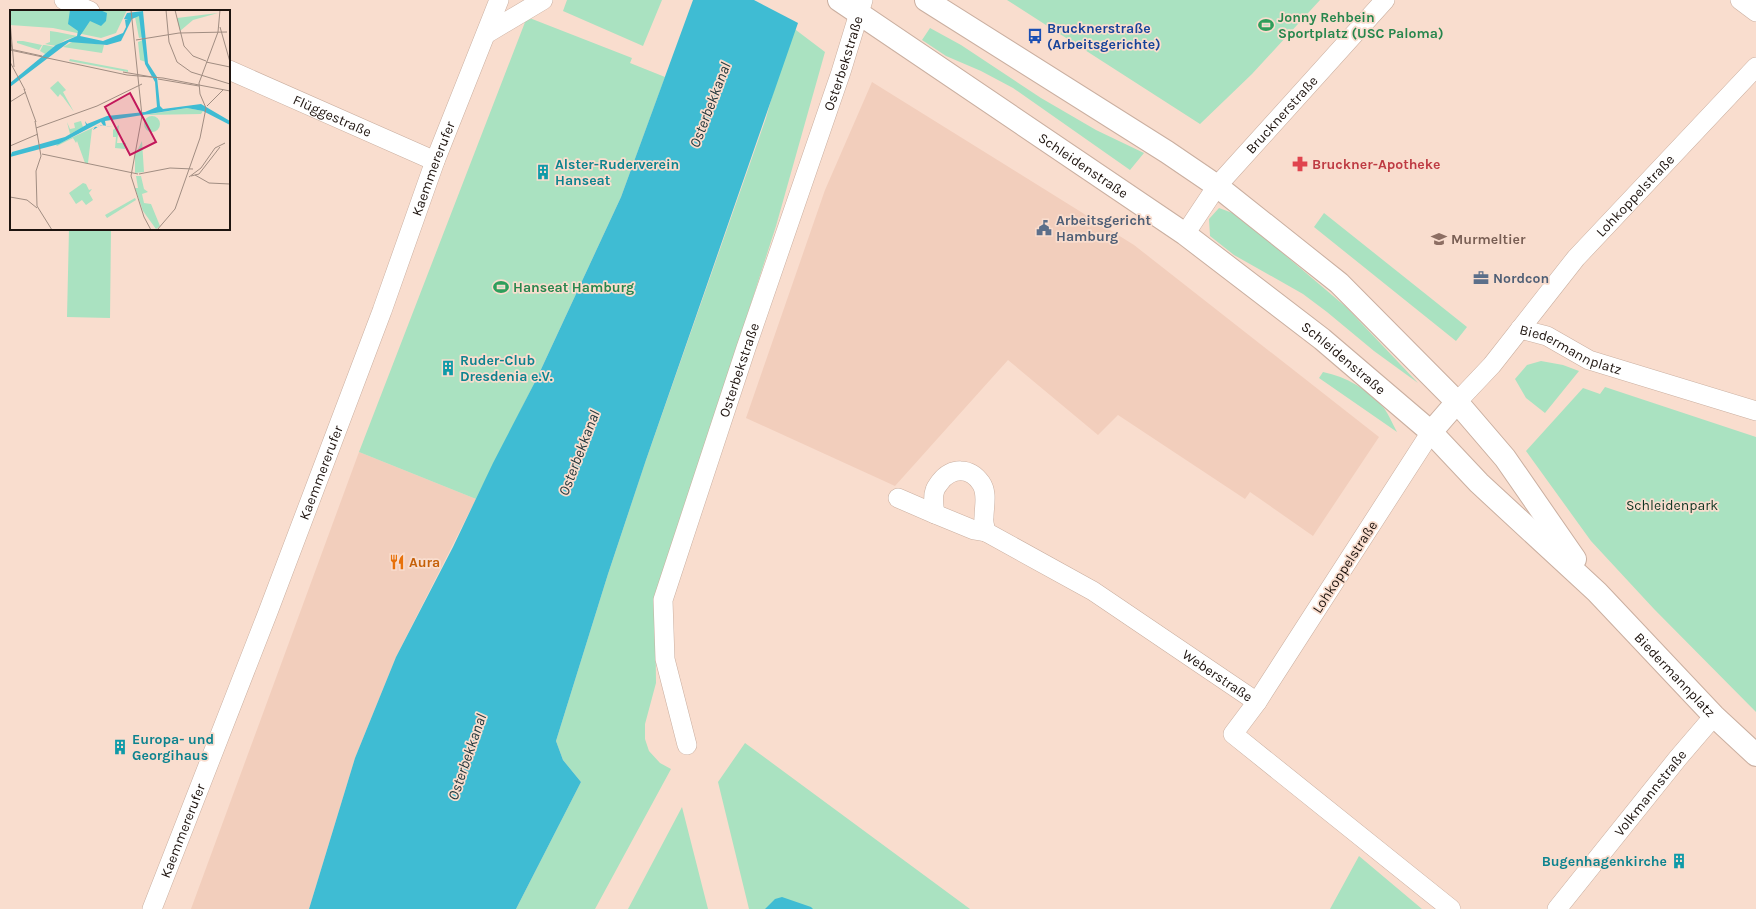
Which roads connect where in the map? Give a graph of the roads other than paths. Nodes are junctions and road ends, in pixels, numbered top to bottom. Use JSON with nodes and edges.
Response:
{"nodes":[{"id":1,"x":64,"y":0,"type":"edge"},
{"id":2,"x":499,"y":0,"type":"edge"},
{"id":3,"x":543,"y":0,"type":"edge"},
{"id":4,"x":839,"y":0,"type":"edge"},
{"id":5,"x":926,"y":0,"type":"edge"},
{"id":6,"x":1384,"y":0,"type":"edge"},
{"id":7,"x":1740,"y":0,"type":"edge"},
{"id":8,"x":861,"y":7,"type":"edge"},
{"id":9,"x":88,"y":10,"type":"edge"},
{"id":10,"x":1756,"y":12,"type":"edge"},
{"id":11,"x":486,"y":34,"type":"junction"},
{"id":12,"x":1756,"y":67,"type":"edge"},
{"id":13,"x":230,"y":70,"type":"edge"},
{"id":14,"x":435,"y":161,"type":"junction"},
{"id":15,"x":1217,"y":186,"type":"junction"},
{"id":16,"x":1184,"y":234,"type":"junction"},
{"id":17,"x":1520,"y":329,"type":"junction"},
{"id":18,"x":1457,"y":402,"type":"junction"},
{"id":19,"x":1756,"y":411,"type":"edge"},
{"id":20,"x":1431,"y":432,"type":"junction"},
{"id":21,"x":898,"y":498,"type":"dead end"},
{"id":22,"x":935,"y":514,"type":"junction"},
{"id":23,"x":986,"y":532,"type":"junction"},
{"id":24,"x":1597,"y":592,"type":"junction"},
{"id":25,"x":1257,"y":702,"type":"junction"},
{"id":26,"x":1714,"y":716,"type":"junction"},
{"id":27,"x":687,"y":745,"type":"dead end"},
{"id":28,"x":1756,"y":755,"type":"edge"},
{"id":29,"x":152,"y":909,"type":"edge"},
{"id":30,"x":1451,"y":909,"type":"edge"},
{"id":31,"x":1558,"y":909,"type":"edge"}],
"edges":[{"from":1,"to":9,"type":"street"},
{"from":2,"to":11,"type":"street","name":"Kaemmererufer"},
{"from":3,"to":11,"type":"street"},
{"from":4,"to":8,"type":"main road","name":"Schleidenstraße"},
{"from":5,"to":15,"type":"main road"},
{"from":6,"to":15,"type":"street","name":"Brucknerstraße"},
{"from":7,"to":10,"type":"street"},
{"from":8,"to":16,"type":"main road","name":"Schleidenstraße"},
{"from":8,"to":27,"type":"street","name":"Osterbekstraße"},
{"from":11,"to":14,"type":"street","name":"Kaemmererufer"},
{"from":12,"to":17,"type":"street","name":"Lohkoppelstraße"},
{"from":13,"to":14,"type":"street","name":"Flüggestraße"},
{"from":14,"to":29,"type":"street","name":"Kaemmererufer"},
{"from":15,"to":16,"type":"street","name":"Brucknerstraße"},
{"from":15,"to":18,"type":"main road"},
{"from":16,"to":20,"type":"main road","name":"Schleidenstraße"},
{"from":17,"to":18,"type":"street","name":"Biedermannplatz"},
{"from":17,"to":19,"type":"street","name":"Biedermannplatz"},
{"from":18,"to":20,"type":"main road"},
{"from":18,"to":24,"type":"main road","name":"Biedermannplatz"},
{"from":20,"to":24,"type":"main road","name":"Biedermannplatz"},
{"from":20,"to":25,"type":"street","name":"Lohkoppelstraße"},
{"from":21,"to":22,"type":"street","name":"Weberstraße"},
{"from":22,"to":23,"type":"street","name":"Weberstraße"},
{"from":22,"to":23,"type":"street"},
{"from":23,"to":25,"type":"street","name":"Weberstraße"},
{"from":24,"to":26,"type":"main road","name":"Biedermannplatz"},
{"from":25,"to":30,"type":"street","name":"Weberstraße"},
{"from":26,"to":28,"type":"main road","name":"Biedermannplatz"},
{"from":26,"to":31,"type":"street","name":"Volkmannstraße"}]}
